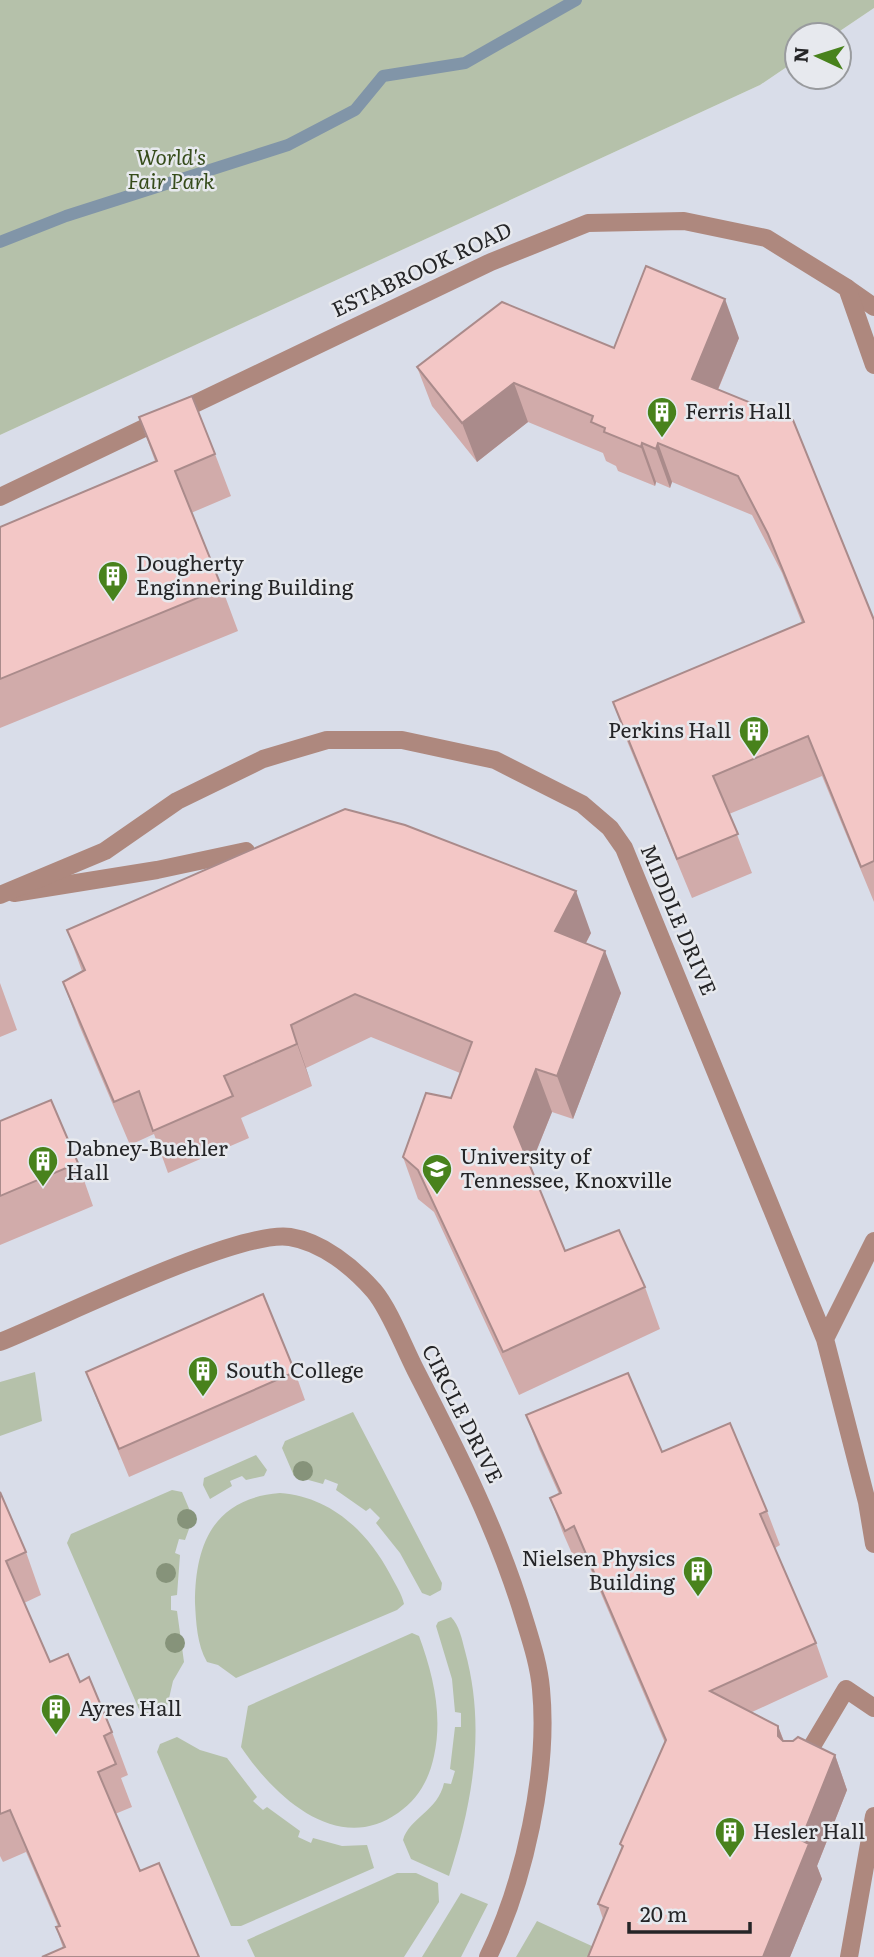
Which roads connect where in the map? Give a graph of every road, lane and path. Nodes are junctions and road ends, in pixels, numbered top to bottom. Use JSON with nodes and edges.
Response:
{"nodes":[{"id":1,"x":847,"y":288,"type":"junction"},
{"id":2,"x":874,"y":307,"type":"edge"},
{"id":3,"x":874,"y":365,"type":"edge"},
{"id":4,"x":0,"y":497,"type":"edge"},
{"id":5,"x":246,"y":851,"type":"edge"},
{"id":6,"x":0,"y":895,"type":"edge"},
{"id":7,"x":874,"y":1241,"type":"edge"},
{"id":8,"x":825,"y":1339,"type":"junction"},
{"id":9,"x":0,"y":1342,"type":"edge"},
{"id":10,"x":874,"y":1544,"type":"edge"},
{"id":11,"x":874,"y":1708,"type":"edge"},
{"id":12,"x":801,"y":1766,"type":"edge"},
{"id":13,"x":874,"y":1816,"type":"edge"},
{"id":14,"x":488,"y":1957,"type":"edge"},
{"id":15,"x":849,"y":1957,"type":"edge"}],
"edges":[{"from":1,"to":2,"type":"street","name":"ESTABROOK ROAD"},
{"from":1,"to":3,"type":"street"},
{"from":1,"to":4,"type":"street","name":"ESTABROOK ROAD"},
{"from":5,"to":6,"type":"street"},
{"from":6,"to":8,"type":"street","name":"MIDDLE DRIVE"},
{"from":7,"to":8,"type":"street"},
{"from":8,"to":10,"type":"street","name":"MIDDLE DRIVE"},
{"from":9,"to":14,"type":"street","name":"CIRCLE DRIVE"},
{"from":11,"to":12,"type":"street"},
{"from":13,"to":15,"type":"street"}]}
